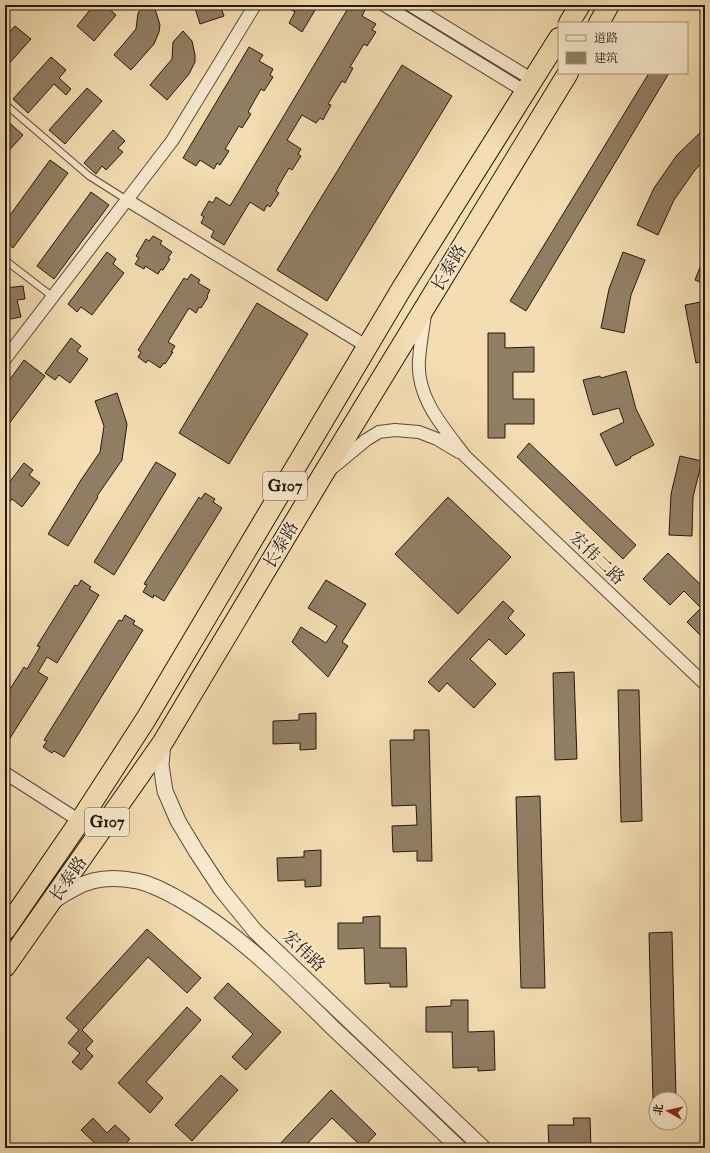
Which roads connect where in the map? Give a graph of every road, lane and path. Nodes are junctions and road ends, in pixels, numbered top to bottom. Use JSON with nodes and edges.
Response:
{"nodes":[{"id":1,"x":255,"y":5,"type":"edge"},
{"id":2,"x":384,"y":5,"type":"edge"},
{"id":3,"x":410,"y":5,"type":"edge"},
{"id":4,"x":580,"y":5,"type":"edge"},
{"id":5,"x":609,"y":5,"type":"edge"},
{"id":6,"x":570,"y":22,"type":"edge"},
{"id":7,"x":599,"y":22,"type":"edge"},
{"id":8,"x":558,"y":40,"type":"edge"},
{"id":9,"x":567,"y":74,"type":"edge"},
{"id":10,"x":529,"y":86,"type":"junction"},
{"id":11,"x":5,"y":104,"type":"edge"},
{"id":12,"x":127,"y":200,"type":"junction"},
{"id":13,"x":5,"y":260,"type":"edge"},
{"id":14,"x":53,"y":297,"type":"junction"},
{"id":15,"x":427,"y":306,"type":"junction"},
{"id":16,"x":368,"y":347,"type":"junction"},
{"id":17,"x":5,"y":360,"type":"edge"},
{"id":18,"x":465,"y":456,"type":"junction"},
{"id":19,"x":322,"y":476,"type":"junction"},
{"id":20,"x":705,"y":684,"type":"edge"},
{"id":21,"x":163,"y":742,"type":"junction"},
{"id":22,"x":5,"y":773,"type":"edge"},
{"id":23,"x":80,"y":821,"type":"junction"},
{"id":24,"x":50,"y":903,"type":"junction"},
{"id":25,"x":5,"y":930,"type":"edge"},
{"id":26,"x":5,"y":967,"type":"edge"},
{"id":27,"x":459,"y":1148,"type":"edge"},
{"id":28,"x":484,"y":1148,"type":"edge"}],
"edges":[{"from":1,"to":12,"type":"street"},
{"from":2,"to":10,"type":"street"},
{"from":3,"to":10,"type":"street"},
{"from":4,"to":6,"type":"highway"},
{"from":5,"to":7,"type":"highway"},
{"from":8,"to":10,"type":"highway","name":"长泰路","number":"G107"},
{"from":9,"to":15,"type":"highway","name":"长泰路","number":"G107"},
{"from":10,"to":16,"type":"highway","name":"长泰路","number":"G107"},
{"from":11,"to":12,"type":"lane"},
{"from":12,"to":14,"type":"street"},
{"from":12,"to":16,"type":"street"},
{"from":13,"to":14,"type":"lane"},
{"from":14,"to":17,"type":"street"},
{"from":15,"to":18,"type":"street"},
{"from":15,"to":19,"type":"highway","name":"长泰路","number":"G107"},
{"from":16,"to":23,"type":"highway","name":"长泰路","number":"G107"},
{"from":18,"to":19,"type":"street"},
{"from":18,"to":20,"type":"street","name":"宏伟二路"},
{"from":19,"to":21,"type":"highway","name":"长泰路","number":"G107"},
{"from":21,"to":24,"type":"highway","name":"长泰路","number":"G107"},
{"from":21,"to":28,"type":"street","name":"宏伟路"},
{"from":22,"to":23,"type":"street"},
{"from":23,"to":25,"type":"highway","name":"长泰路","number":"G107"},
{"from":24,"to":26,"type":"highway","name":"长泰路","number":"G107"},
{"from":24,"to":27,"type":"street","name":"宏伟路"}]}
